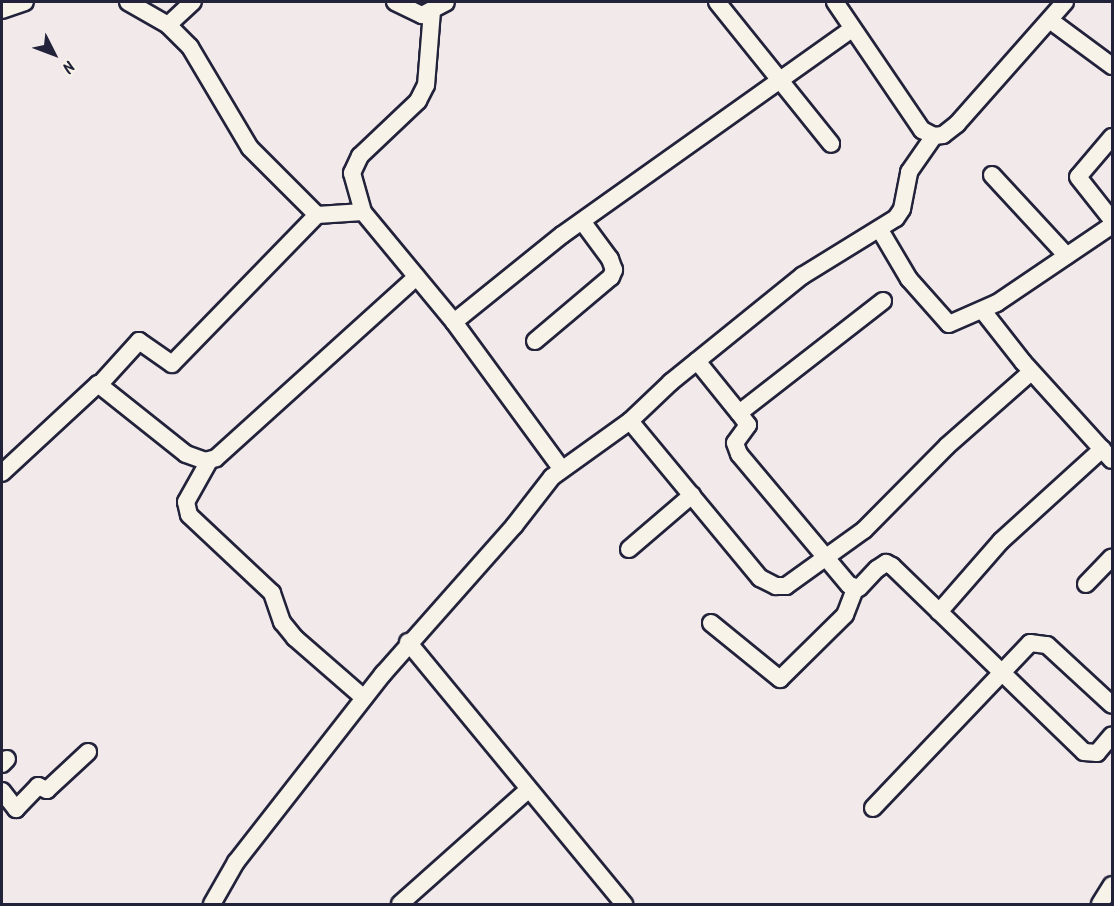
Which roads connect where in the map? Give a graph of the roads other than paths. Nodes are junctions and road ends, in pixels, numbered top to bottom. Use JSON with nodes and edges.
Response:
{"nodes":[{"id":1,"x":26,"y":2,"type":"edge"},
{"id":2,"x":128,"y":2,"type":"edge"},
{"id":3,"x":193,"y":2,"type":"edge"},
{"id":4,"x":395,"y":2,"type":"edge"},
{"id":5,"x":717,"y":2,"type":"edge"},
{"id":6,"x":835,"y":2,"type":"edge"},
{"id":7,"x":1065,"y":2,"type":"edge"},
{"id":8,"x":439,"y":6,"type":"edge"},
{"id":9,"x":2,"y":10,"type":"edge"},
{"id":10,"x":1051,"y":21,"type":"junction"},
{"id":11,"x":168,"y":25,"type":"junction"},
{"id":12,"x":852,"y":29,"type":"junction"},
{"id":13,"x":1113,"y":66,"type":"edge"},
{"id":14,"x":780,"y":80,"type":"junction"},
{"id":15,"x":934,"y":136,"type":"junction"},
{"id":16,"x":1113,"y":137,"type":"edge"},
{"id":17,"x":831,"y":144,"type":"dead end"},
{"id":18,"x":992,"y":175,"type":"dead end"},
{"id":19,"x":363,"y":212,"type":"junction"},
{"id":20,"x":317,"y":215,"type":"junction"},
{"id":21,"x":1113,"y":220,"type":"edge"},
{"id":22,"x":582,"y":221,"type":"junction"},
{"id":23,"x":1113,"y":225,"type":"edge"},
{"id":24,"x":880,"y":230,"type":"junction"},
{"id":25,"x":1067,"y":256,"type":"junction"},
{"id":26,"x":416,"y":277,"type":"junction"},
{"id":27,"x":883,"y":301,"type":"dead end"},
{"id":28,"x":983,"y":311,"type":"junction"},
{"id":29,"x":454,"y":322,"type":"junction"},
{"id":30,"x":535,"y":341,"type":"dead end"},
{"id":31,"x":697,"y":361,"type":"junction"},
{"id":32,"x":1031,"y":372,"type":"junction"},
{"id":33,"x":100,"y":384,"type":"junction"},
{"id":34,"x":739,"y":413,"type":"junction"},
{"id":35,"x":630,"y":420,"type":"junction"},
{"id":36,"x":1107,"y":454,"type":"edge"},
{"id":37,"x":209,"y":460,"type":"junction"},
{"id":38,"x":561,"y":468,"type":"junction"},
{"id":39,"x":2,"y":473,"type":"edge"},
{"id":40,"x":692,"y":495,"type":"junction"},
{"id":41,"x":629,"y":549,"type":"dead end"},
{"id":42,"x":1113,"y":557,"type":"edge"},
{"id":43,"x":825,"y":560,"type":"junction"},
{"id":44,"x":1086,"y":584,"type":"dead end"},
{"id":45,"x":855,"y":589,"type":"junction"},
{"id":46,"x":939,"y":612,"type":"junction"},
{"id":47,"x":711,"y":622,"type":"dead end"},
{"id":48,"x":408,"y":642,"type":"junction"},
{"id":49,"x":1001,"y":672,"type":"junction"},
{"id":50,"x":364,"y":698,"type":"junction"},
{"id":51,"x":1113,"y":705,"type":"edge"},
{"id":52,"x":1113,"y":735,"type":"edge"},
{"id":53,"x":88,"y":752,"type":"dead end"},
{"id":54,"x":2,"y":791,"type":"edge"},
{"id":55,"x":527,"y":791,"type":"junction"},
{"id":56,"x":873,"y":808,"type":"dead end"},
{"id":57,"x":1113,"y":885,"type":"edge"},
{"id":58,"x":212,"y":904,"type":"edge"},
{"id":59,"x":400,"y":904,"type":"edge"},
{"id":60,"x":624,"y":904,"type":"edge"},
{"id":61,"x":1100,"y":904,"type":"edge"}],
"edges":[{"from":1,"to":9,"type":"street"},
{"from":2,"to":11,"type":"street"},
{"from":3,"to":11,"type":"street"},
{"from":4,"to":8,"type":"street"},
{"from":5,"to":14,"type":"street"},
{"from":6,"to":12,"type":"street"},
{"from":7,"to":10,"type":"street"},
{"from":8,"to":19,"type":"street"},
{"from":10,"to":13,"type":"street"},
{"from":10,"to":15,"type":"street"},
{"from":11,"to":20,"type":"street"},
{"from":12,"to":14,"type":"street"},
{"from":12,"to":15,"type":"street"},
{"from":14,"to":17,"type":"street"},
{"from":14,"to":22,"type":"street"},
{"from":15,"to":24,"type":"street"},
{"from":16,"to":21,"type":"street"},
{"from":18,"to":25,"type":"street"},
{"from":19,"to":20,"type":"street"},
{"from":19,"to":26,"type":"street"},
{"from":20,"to":33,"type":"street"},
{"from":22,"to":29,"type":"street"},
{"from":22,"to":30,"type":"street"},
{"from":23,"to":25,"type":"street"},
{"from":24,"to":28,"type":"street"},
{"from":24,"to":31,"type":"street"},
{"from":25,"to":28,"type":"street"},
{"from":26,"to":29,"type":"street"},
{"from":26,"to":37,"type":"street"},
{"from":27,"to":34,"type":"street"},
{"from":28,"to":32,"type":"street"},
{"from":29,"to":38,"type":"street"},
{"from":31,"to":34,"type":"street"},
{"from":31,"to":35,"type":"street"},
{"from":32,"to":36,"type":"street"},
{"from":32,"to":43,"type":"street"},
{"from":33,"to":37,"type":"street"},
{"from":33,"to":39,"type":"street"},
{"from":34,"to":43,"type":"street"},
{"from":35,"to":38,"type":"street"},
{"from":35,"to":40,"type":"street"},
{"from":36,"to":46,"type":"street"},
{"from":37,"to":50,"type":"street"},
{"from":38,"to":48,"type":"street"},
{"from":40,"to":41,"type":"street"},
{"from":40,"to":43,"type":"street"},
{"from":42,"to":44,"type":"street"},
{"from":43,"to":45,"type":"street"},
{"from":45,"to":46,"type":"street"},
{"from":45,"to":47,"type":"street"},
{"from":46,"to":49,"type":"street"},
{"from":48,"to":50,"type":"street"},
{"from":48,"to":55,"type":"street"},
{"from":49,"to":51,"type":"street"},
{"from":49,"to":52,"type":"street"},
{"from":49,"to":56,"type":"street"},
{"from":50,"to":58,"type":"street"},
{"from":53,"to":54,"type":"street"},
{"from":55,"to":59,"type":"street"},
{"from":55,"to":60,"type":"street"},
{"from":57,"to":61,"type":"street"}]}
